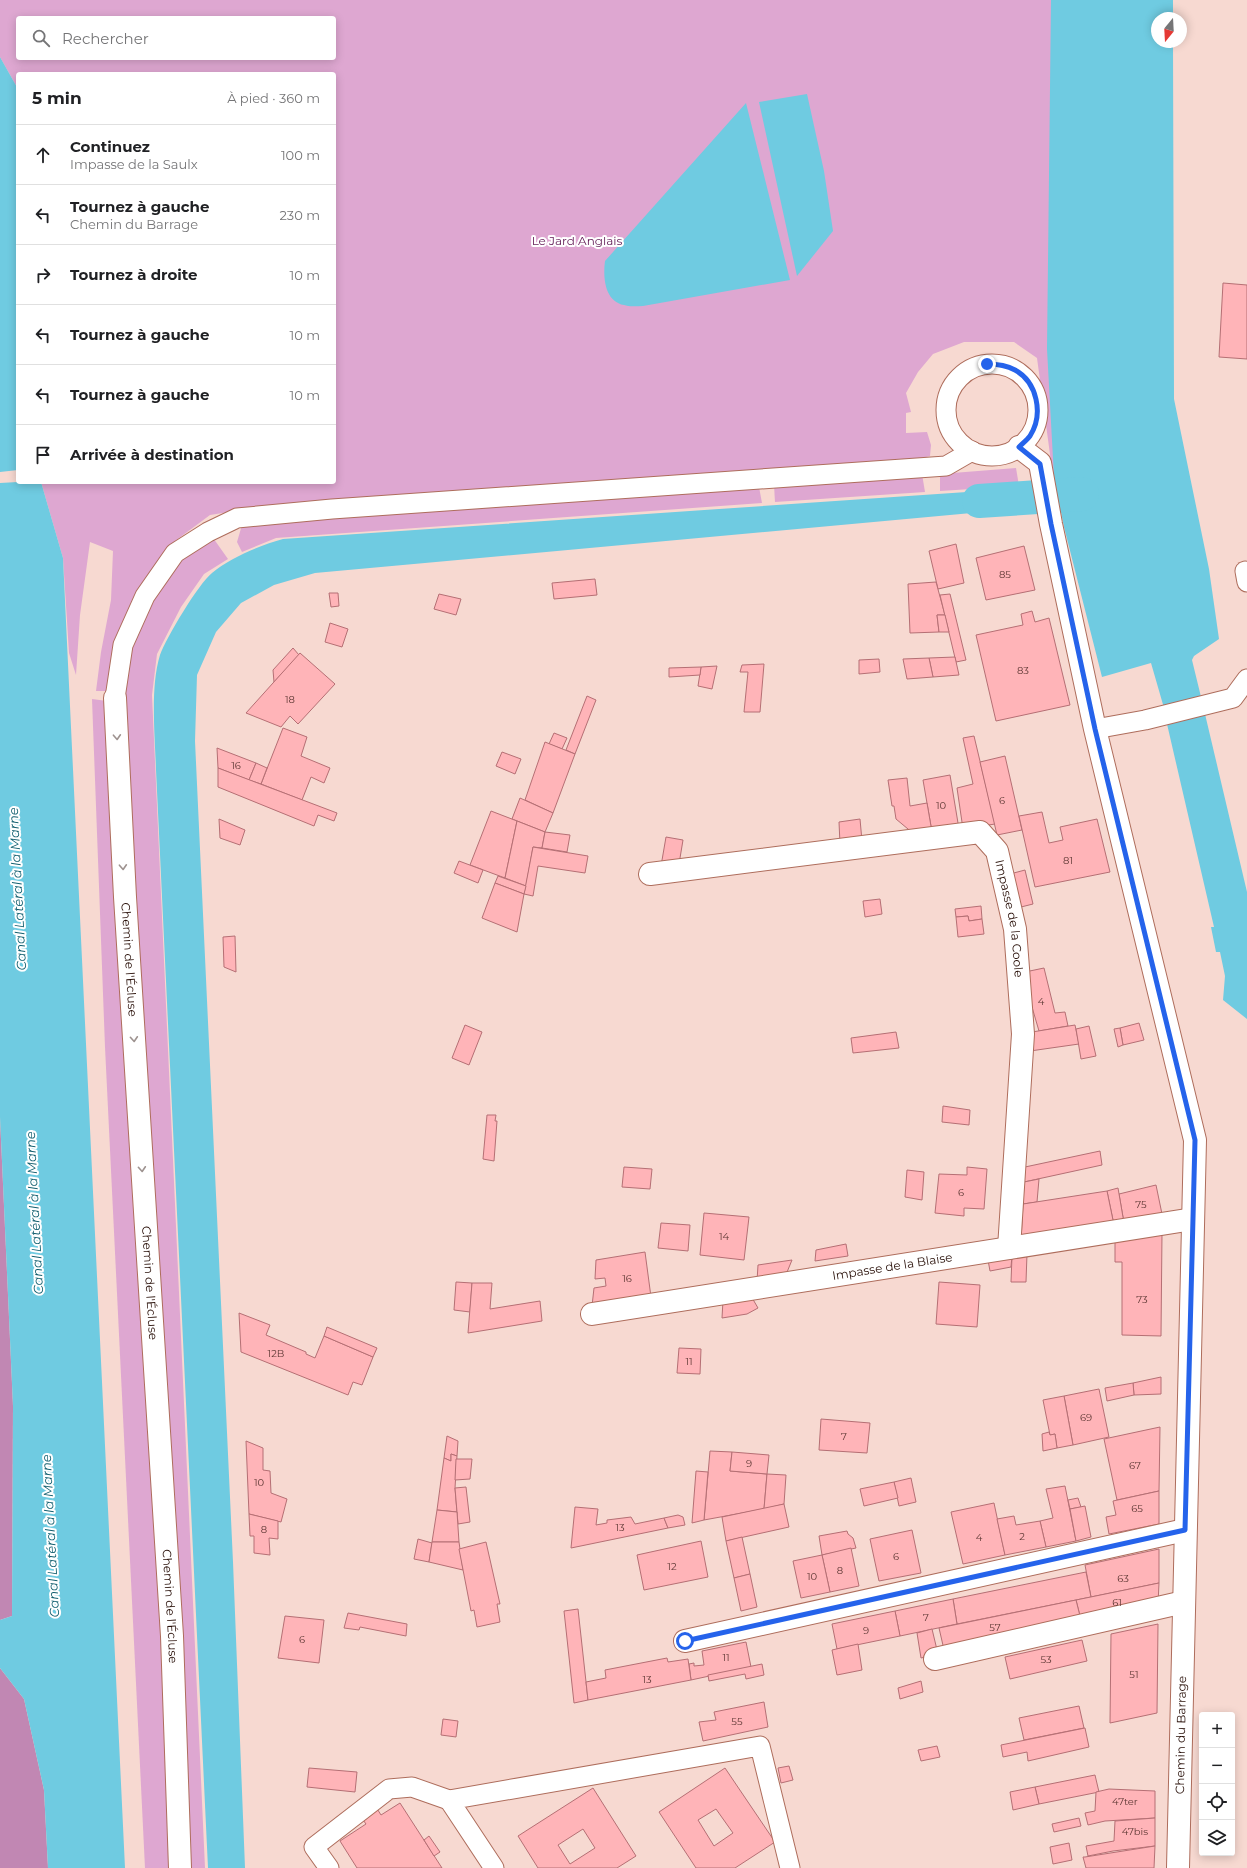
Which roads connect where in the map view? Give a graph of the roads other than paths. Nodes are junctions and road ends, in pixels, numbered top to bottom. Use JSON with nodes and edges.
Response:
{"nodes":[{"id":1,"x":1019,"y":447,"type":"junction"},
{"id":2,"x":972,"y":451,"type":"junction"},
{"id":3,"x":1247,"y":679,"type":"edge"},
{"id":4,"x":115,"y":698,"type":"joint"},
{"id":5,"x":1095,"y":729,"type":"junction"},
{"id":6,"x":650,"y":874,"type":"dead end"},
{"id":7,"x":1193,"y":1220,"type":"junction"},
{"id":8,"x":1009,"y":1248,"type":"junction"},
{"id":9,"x":592,"y":1314,"type":"dead end"},
{"id":10,"x":1185,"y":1530,"type":"junction"},
{"id":11,"x":1184,"y":1602,"type":"junction"},
{"id":12,"x":685,"y":1641,"type":"dead end"},
{"id":13,"x":935,"y":1659,"type":"dead end"},
{"id":14,"x":448,"y":1800,"type":"junction"},
{"id":15,"x":180,"y":1868,"type":"edge"},
{"id":16,"x":329,"y":1868,"type":"edge"},
{"id":17,"x":494,"y":1868,"type":"edge"},
{"id":18,"x":790,"y":1868,"type":"edge"},
{"id":19,"x":1178,"y":1868,"type":"edge"}],
"edges":[{"from":1,"to":2,"type":"lane"},
{"from":1,"to":2,"type":"lane"},
{"from":1,"to":5,"type":"street","name":"Chemin du Barrage"},
{"from":2,"to":4,"type":"lane"},
{"from":3,"to":5,"type":"lane"},
{"from":4,"to":15,"type":"street","name":"Chemin de l'Écluse","one_way":true},
{"from":5,"to":7,"type":"street","name":"Chemin du Barrage"},
{"from":6,"to":8,"type":"street","name":"Impasse de la Coole"},
{"from":7,"to":8,"type":"street","name":"Impasse de la Blaise"},
{"from":7,"to":10,"type":"street","name":"Chemin du Barrage"},
{"from":8,"to":9,"type":"street","name":"Impasse de la Blaise"},
{"from":10,"to":11,"type":"street","name":"Chemin du Barrage"},
{"from":10,"to":12,"type":"street"},
{"from":11,"to":13,"type":"street"},
{"from":11,"to":19,"type":"street","name":"Chemin du Barrage"},
{"from":14,"to":16,"type":"lane"},
{"from":14,"to":17,"type":"lane"},
{"from":14,"to":18,"type":"lane"}]}
